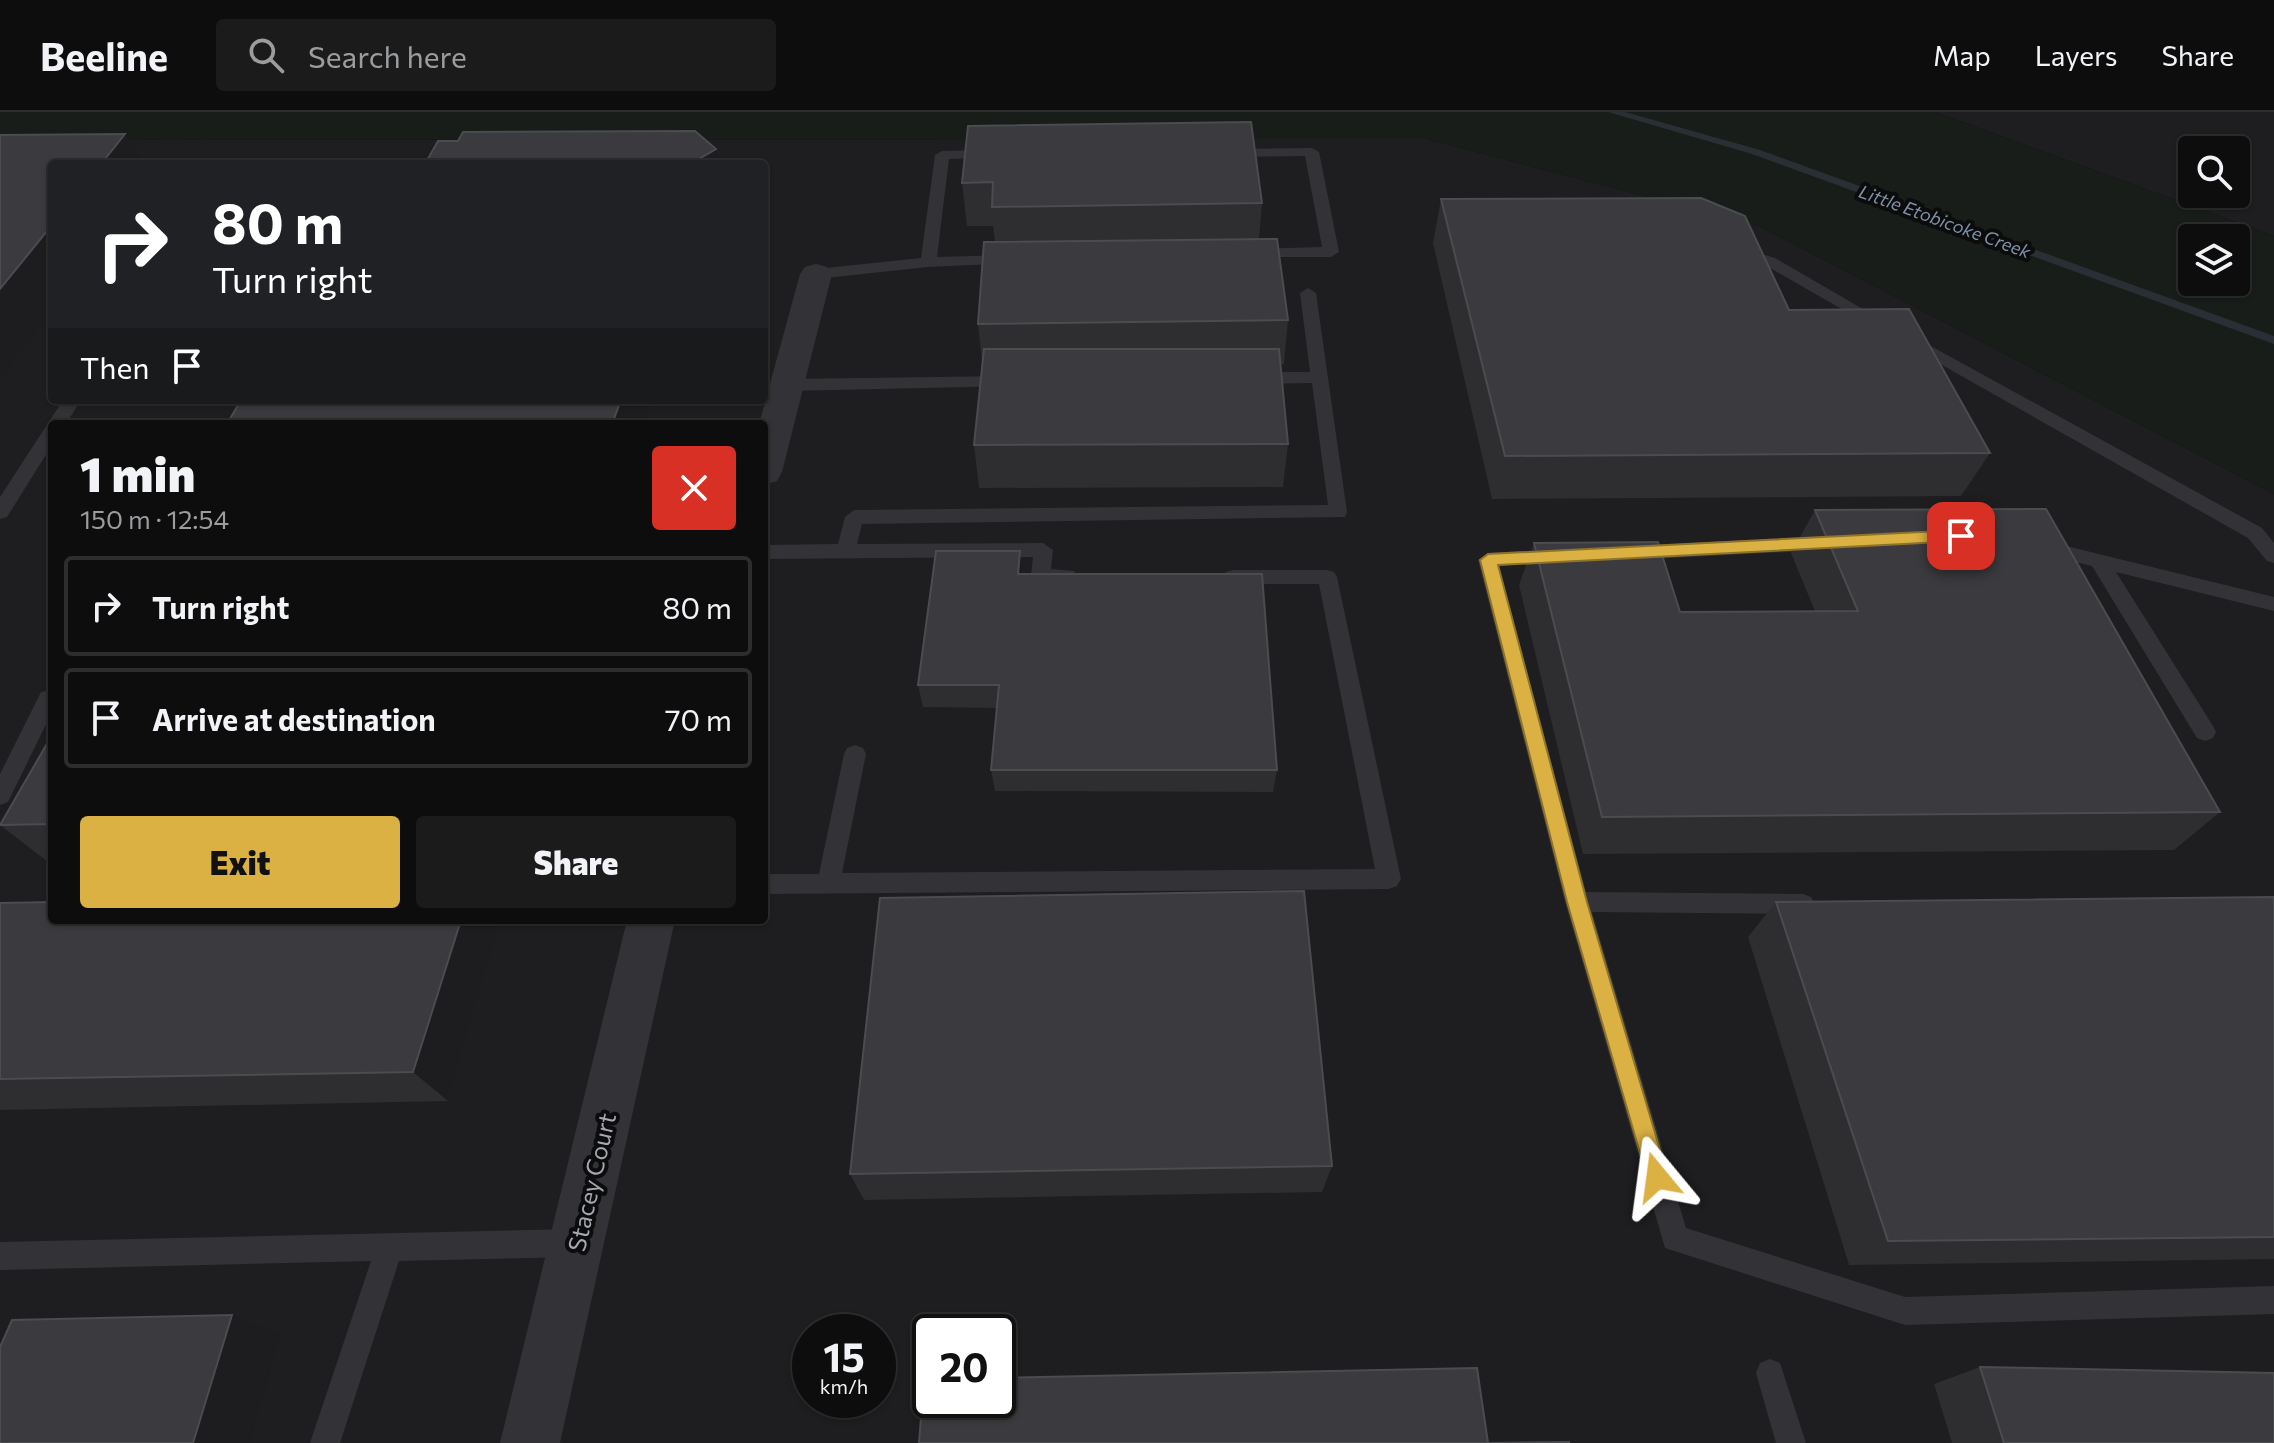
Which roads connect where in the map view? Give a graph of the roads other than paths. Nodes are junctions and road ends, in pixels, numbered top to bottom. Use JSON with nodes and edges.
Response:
{"nodes":[{"id":1,"x":1204,"y":153,"type":"edge"},
{"id":2,"x":1004,"y":154,"type":"edge"},
{"id":3,"x":1723,"y":247,"type":"edge"},
{"id":4,"x":1238,"y":254,"type":"edge"},
{"id":5,"x":1021,"y":260,"type":"edge"},
{"id":6,"x":928,"y":262,"type":"junction"},
{"id":7,"x":816,"y":274,"type":"joint"},
{"id":8,"x":1308,"y":293,"type":"dead end"},
{"id":9,"x":1320,"y":377,"type":"junction"},
{"id":10,"x":1241,"y":378,"type":"edge"},
{"id":11,"x":1022,"y":381,"type":"edge"},
{"id":12,"x":787,"y":385,"type":"junction"},
{"id":13,"x":48,"y":437,"type":"edge"},
{"id":14,"x":768,"y":457,"type":"edge"},
{"id":15,"x":0,"y":512,"type":"edge"},
{"id":16,"x":1851,"y":541,"type":"edge"},
{"id":17,"x":2023,"y":542,"type":"edge"},
{"id":18,"x":768,"y":552,"type":"edge"},
{"id":19,"x":846,"y":552,"type":"junction"},
{"id":20,"x":1614,"y":554,"type":"edge"},
{"id":21,"x":1583,"y":555,"type":"edge"},
{"id":22,"x":2274,"y":556,"type":"edge"},
{"id":23,"x":2099,"y":561,"type":"junction"},
{"id":24,"x":1088,"y":576,"type":"edge"},
{"id":25,"x":1216,"y":577,"type":"edge"},
{"id":26,"x":2274,"y":604,"type":"edge"},
{"id":27,"x":48,"y":698,"type":"edge"},
{"id":28,"x":2205,"y":732,"type":"dead end"},
{"id":29,"x":855,"y":754,"type":"dead end"},
{"id":30,"x":0,"y":796,"type":"edge"},
{"id":31,"x":768,"y":884,"type":"edge"},
{"id":32,"x":828,"y":884,"type":"junction"},
{"id":33,"x":1577,"y":902,"type":"junction"},
{"id":34,"x":1831,"y":904,"type":"edge"},
{"id":35,"x":650,"y":924,"type":"edge"},
{"id":36,"x":577,"y":1243,"type":"junction"},
{"id":37,"x":390,"y":1247,"type":"junction"},
{"id":38,"x":0,"y":1256,"type":"edge"},
{"id":39,"x":2274,"y":1300,"type":"edge"},
{"id":40,"x":1770,"y":1373,"type":"dead end"},
{"id":41,"x":325,"y":1443,"type":"edge"},
{"id":42,"x":530,"y":1443,"type":"edge"},
{"id":43,"x":1791,"y":1443,"type":"edge"}],
"edges":[{"from":1,"to":4,"type":"lane"},
{"from":2,"to":6,"type":"lane"},
{"from":3,"to":22,"type":"lane"},
{"from":5,"to":6,"type":"lane"},
{"from":6,"to":7,"type":"lane"},
{"from":7,"to":12,"type":"street"},
{"from":8,"to":9,"type":"lane"},
{"from":9,"to":10,"type":"lane"},
{"from":9,"to":19,"type":"lane"},
{"from":11,"to":12,"type":"lane"},
{"from":12,"to":14,"type":"street"},
{"from":13,"to":15,"type":"lane"},
{"from":16,"to":20,"type":"lane"},
{"from":17,"to":23,"type":"lane"},
{"from":18,"to":19,"type":"lane"},
{"from":19,"to":24,"type":"lane"},
{"from":21,"to":33,"type":"lane"},
{"from":23,"to":26,"type":"lane"},
{"from":23,"to":28,"type":"lane"},
{"from":25,"to":32,"type":"lane"},
{"from":27,"to":30,"type":"lane"},
{"from":29,"to":32,"type":"lane"},
{"from":31,"to":32,"type":"lane"},
{"from":33,"to":34,"type":"lane"},
{"from":33,"to":39,"type":"lane"},
{"from":35,"to":36,"type":"street","name":"Stacey Court"},
{"from":36,"to":37,"type":"lane"},
{"from":36,"to":42,"type":"street","name":"Stacey Court"},
{"from":37,"to":38,"type":"lane"},
{"from":37,"to":41,"type":"lane"},
{"from":40,"to":43,"type":"lane"}]}
